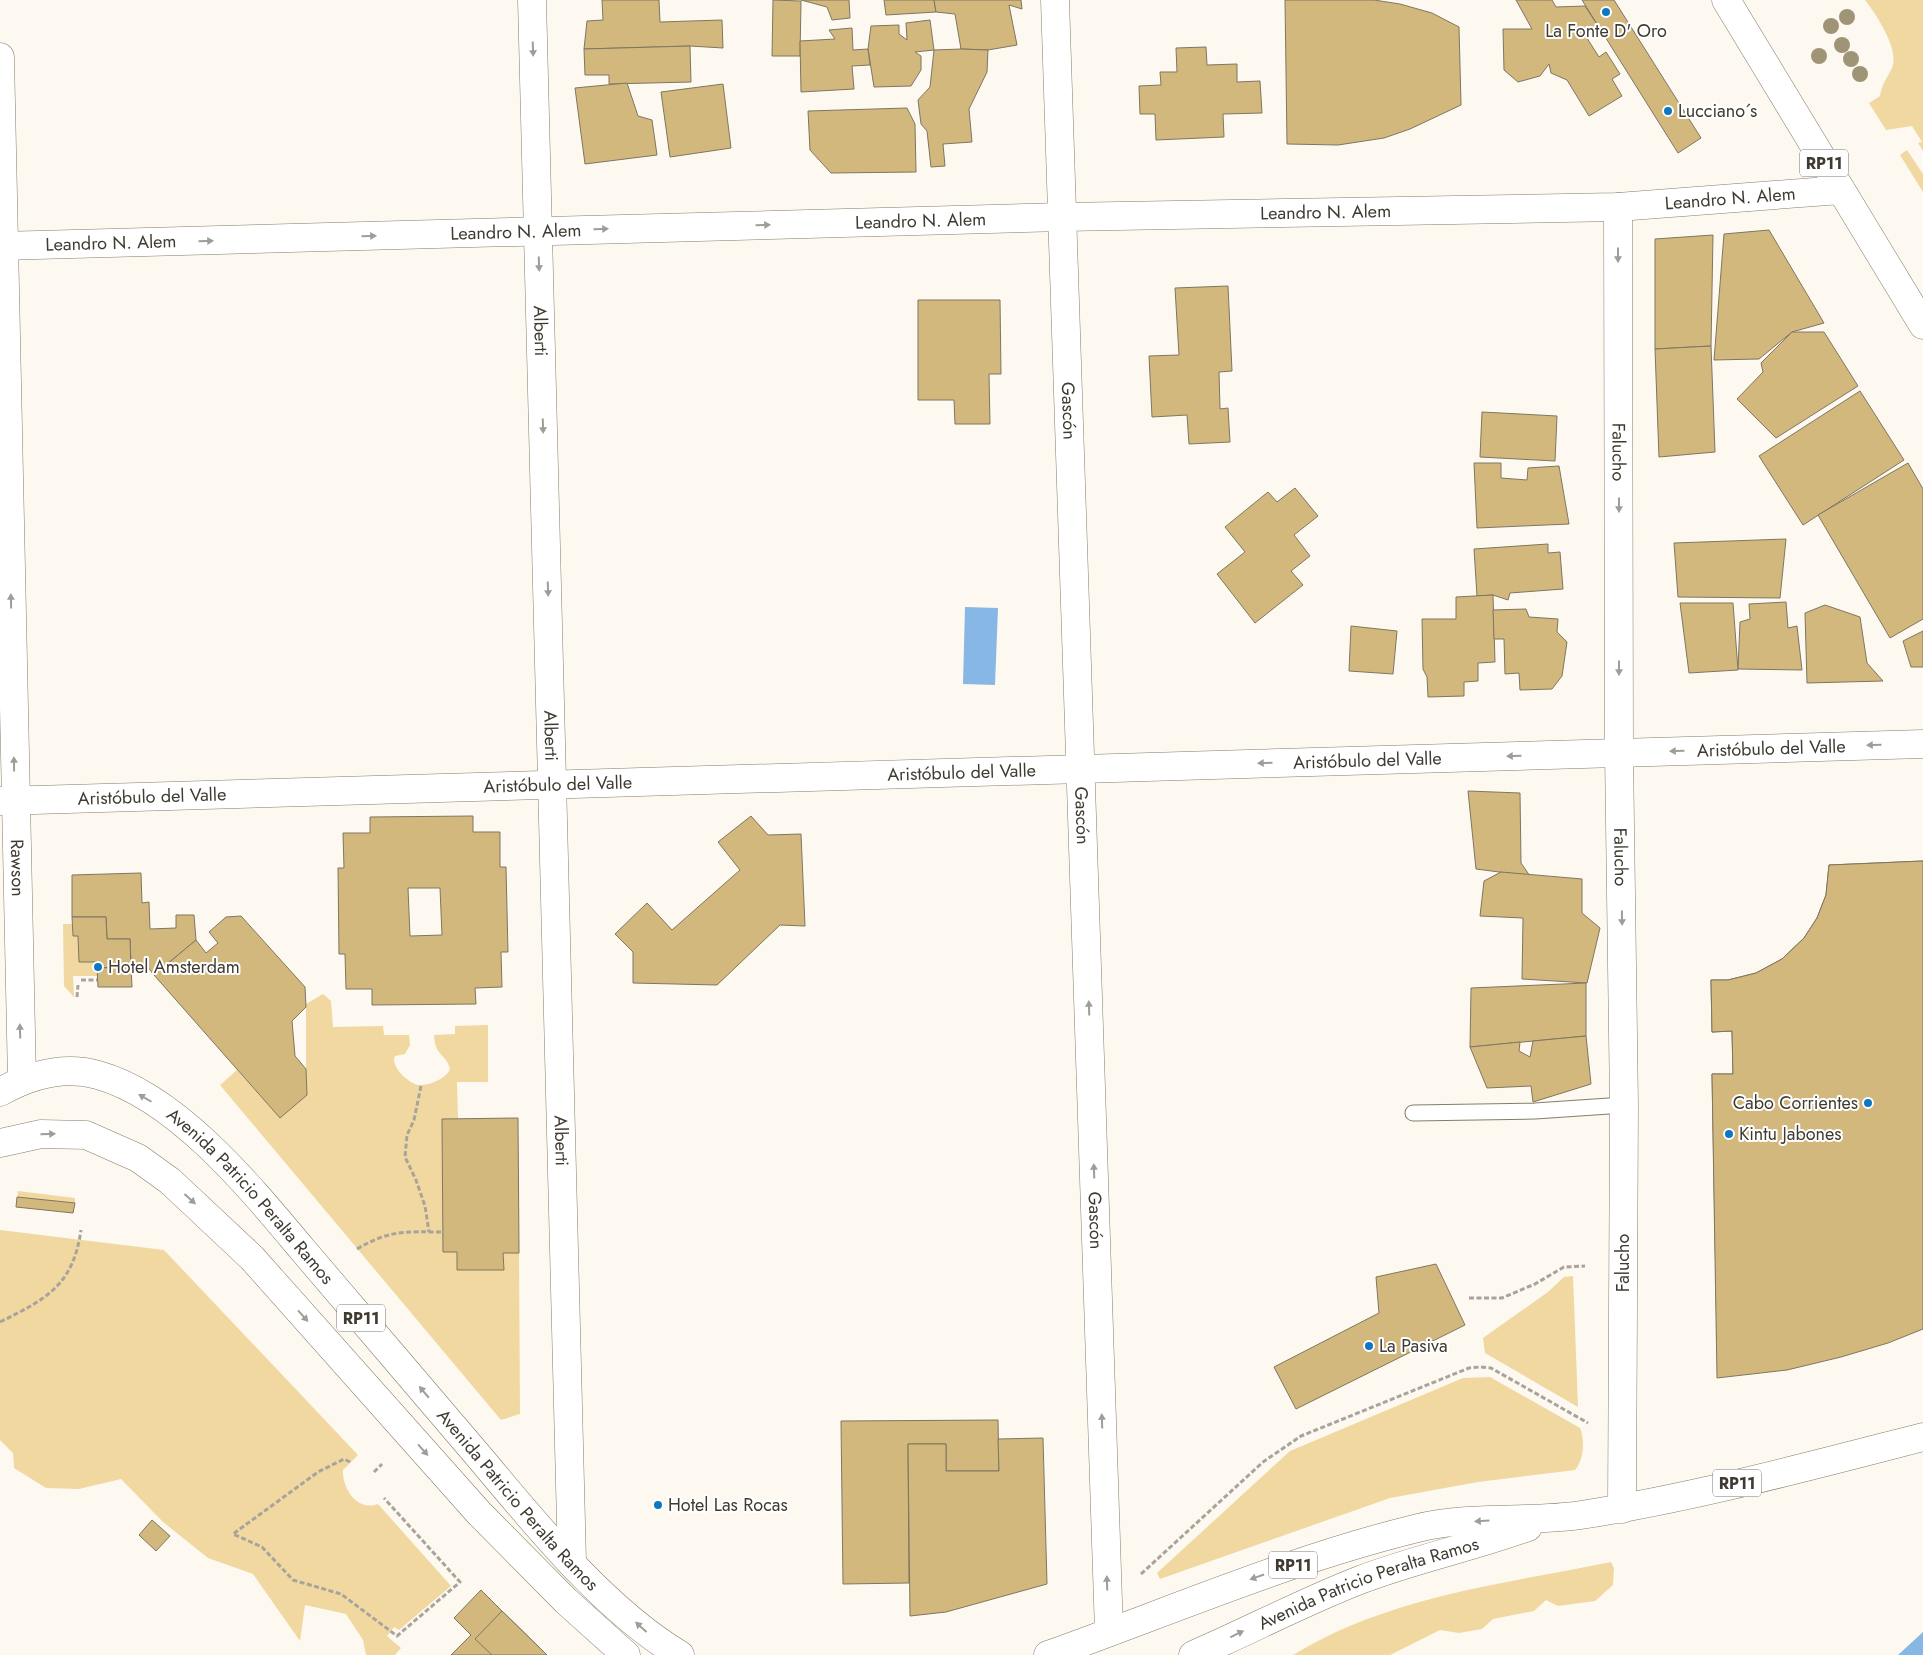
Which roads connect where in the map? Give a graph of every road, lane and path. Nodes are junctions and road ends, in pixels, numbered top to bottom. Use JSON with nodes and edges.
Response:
{"nodes":[{"id":1,"x":532,"y":0,"type":"edge"},
{"id":2,"x":1055,"y":0,"type":"edge"},
{"id":3,"x":1726,"y":0,"type":"edge"},
{"id":4,"x":0,"y":57,"type":"edge"},
{"id":5,"x":1841,"y":190,"type":"junction"},
{"id":6,"x":1618,"y":206,"type":"junction"},
{"id":7,"x":1062,"y":216,"type":"junction"},
{"id":8,"x":538,"y":231,"type":"junction"},
{"id":9,"x":2,"y":246,"type":"edge"},
{"id":10,"x":1923,"y":325,"type":"edge"},
{"id":11,"x":1923,"y":744,"type":"edge"},
{"id":12,"x":1619,"y":753,"type":"junction"},
{"id":13,"x":1082,"y":769,"type":"junction"},
{"id":14,"x":553,"y":785,"type":"junction"},
{"id":15,"x":7,"y":801,"type":"edge"},
{"id":16,"x":81,"y":980,"type":"dead end"},
{"id":17,"x":97,"y":980,"type":"dead end"},
{"id":18,"x":78,"y":985,"type":"dead end"},
{"id":19,"x":77,"y":997,"type":"dead end"},
{"id":20,"x":11,"y":1086,"type":"edge"},
{"id":21,"x":421,"y":1086,"type":"dead end"},
{"id":22,"x":1624,"y":1105,"type":"junction"},
{"id":23,"x":1413,"y":1113,"type":"dead end"},
{"id":24,"x":0,"y":1143,"type":"edge"},
{"id":25,"x":81,"y":1230,"type":"dead end"},
{"id":26,"x":430,"y":1232,"type":"junction"},
{"id":27,"x":443,"y":1232,"type":"dead end"},
{"id":28,"x":357,"y":1249,"type":"dead end"},
{"id":29,"x":1585,"y":1266,"type":"dead end"},
{"id":30,"x":1469,"y":1298,"type":"dead end"},
{"id":31,"x":0,"y":1322,"type":"edge"},
{"id":32,"x":1588,"y":1423,"type":"dead end"},
{"id":33,"x":1923,"y":1437,"type":"edge"},
{"id":34,"x":350,"y":1462,"type":"dead end"},
{"id":35,"x":382,"y":1464,"type":"dead end"},
{"id":36,"x":374,"y":1472,"type":"dead end"},
{"id":37,"x":384,"y":1498,"type":"dead end"},
{"id":38,"x":1622,"y":1508,"type":"junction"},
{"id":39,"x":1548,"y":1520,"type":"junction"},
{"id":40,"x":572,"y":1562,"type":"junction"},
{"id":41,"x":1142,"y":1574,"type":"dead end"},
{"id":42,"x":1109,"y":1632,"type":"junction"},
{"id":43,"x":626,"y":1655,"type":"edge"},
{"id":44,"x":680,"y":1655,"type":"edge"},
{"id":45,"x":1048,"y":1655,"type":"edge"},
{"id":46,"x":1192,"y":1655,"type":"edge"}],
"edges":[{"from":1,"to":8,"type":"street","name":"Alberti","one_way":true},
{"from":2,"to":7,"type":"street","name":"Gascón"},
{"from":3,"to":5,"type":"street","number":"RP11"},
{"from":4,"to":9,"type":"street","name":"Rawson"},
{"from":5,"to":6,"type":"street","name":"Leandro N. Alem"},
{"from":5,"to":10,"type":"street","number":"RP11"},
{"from":6,"to":7,"type":"street","name":"Leandro N. Alem"},
{"from":6,"to":12,"type":"street","name":"Falucho","one_way":true},
{"from":8,"to":7,"type":"street","name":"Leandro N. Alem","one_way":true},
{"from":7,"to":13,"type":"street","name":"Gascón"},
{"from":9,"to":8,"type":"street","name":"Leandro N. Alem","one_way":true},
{"from":8,"to":14,"type":"street","name":"Alberti","one_way":true},
{"from":15,"to":9,"type":"street","name":"Rawson","one_way":true},
{"from":11,"to":12,"type":"street","name":"Aristóbulo del Valle","one_way":true},
{"from":12,"to":13,"type":"street","name":"Aristóbulo del Valle","one_way":true},
{"from":12,"to":22,"type":"street","name":"Falucho","one_way":true},
{"from":13,"to":14,"type":"street","name":"Aristóbulo del Valle"},
{"from":42,"to":13,"type":"street","name":"Gascón","one_way":true},
{"from":14,"to":15,"type":"street","name":"Aristóbulo del Valle"},
{"from":14,"to":40,"type":"street","name":"Alberti"},
{"from":20,"to":15,"type":"street","name":"Rawson","one_way":true},
{"from":16,"to":17,"type":"path"},
{"from":18,"to":19,"type":"path"},
{"from":40,"to":20,"type":"street","name":"Avenida Patricio Peralta Ramos","number":"RP11","one_way":true},
{"from":21,"to":26,"type":"path"},
{"from":22,"to":23,"type":"lane"},
{"from":22,"to":38,"type":"street","name":"Falucho"},
{"from":24,"to":43,"type":"street","name":"Avenida Patricio Peralta Ramos","number":"RP11","one_way":true},
{"from":25,"to":31,"type":"path"},
{"from":26,"to":27,"type":"path"},
{"from":26,"to":28,"type":"path"},
{"from":29,"to":30,"type":"path"},
{"from":32,"to":41,"type":"path"},
{"from":33,"to":38,"type":"street","name":"Avenida Patricio Peralta Ramos","number":"RP11"},
{"from":34,"to":37,"type":"path"},
{"from":35,"to":36,"type":"path"},
{"from":38,"to":39,"type":"street","name":"Avenida Patricio Peralta Ramos","number":"RP11"},
{"from":39,"to":42,"type":"street","name":"Avenida Patricio Peralta Ramos","number":"RP11","one_way":true},
{"from":46,"to":39,"type":"street","name":"Avenida Patricio Peralta Ramos","number":"RP11","one_way":true},
{"from":44,"to":40,"type":"street","name":"Avenida Patricio Peralta Ramos","number":"RP11","one_way":true},
{"from":42,"to":45,"type":"street","name":"Avenida Patricio Peralta Ramos","number":"RP11"}]}
